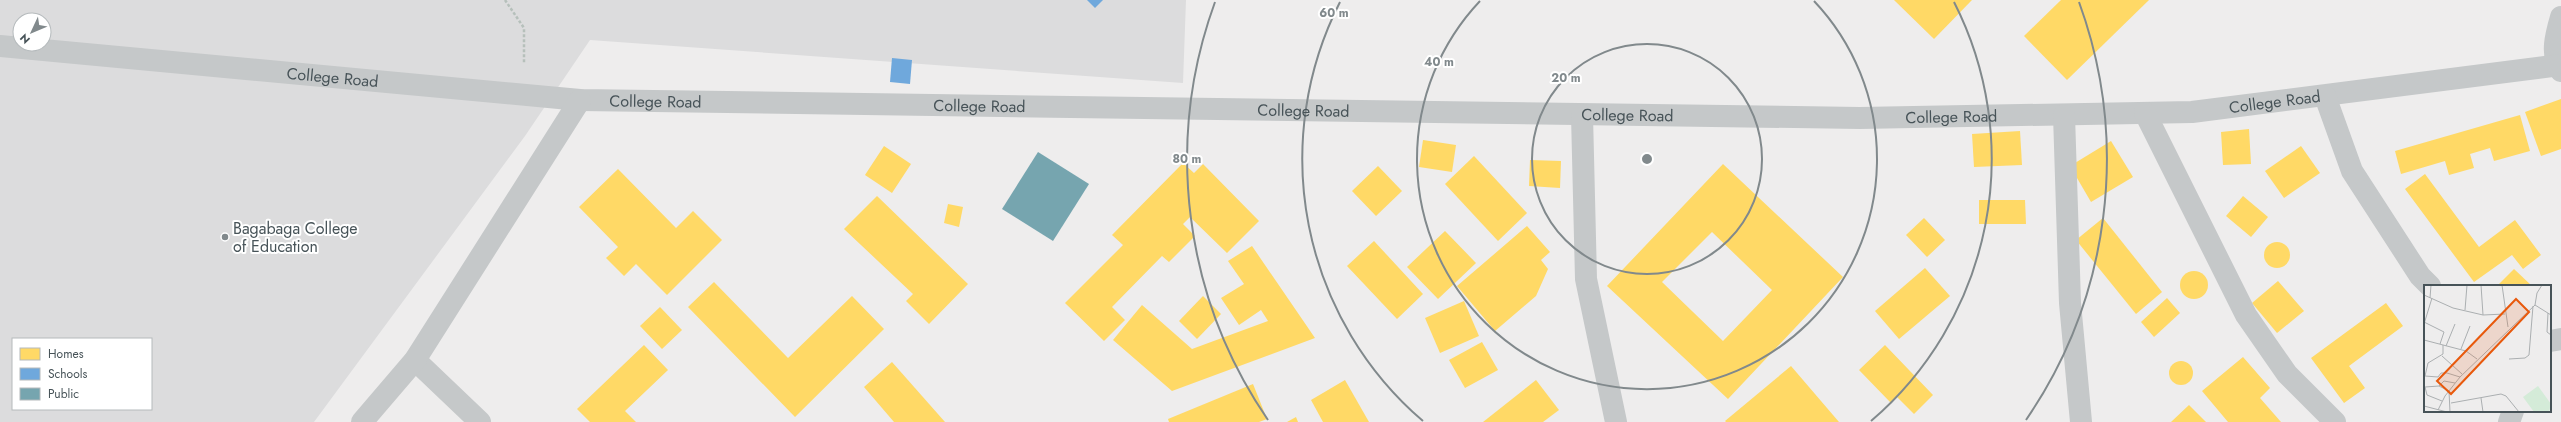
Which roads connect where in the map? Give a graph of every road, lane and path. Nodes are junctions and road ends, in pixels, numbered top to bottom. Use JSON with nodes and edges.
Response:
{"nodes":[{"id":1,"x":505,"y":0,"type":"edge"},
{"id":2,"x":2561,"y":17,"type":"edge"},
{"id":3,"x":0,"y":46,"type":"edge"},
{"id":4,"x":2560,"y":67,"type":"edge"},
{"id":5,"x":2325,"y":96,"type":"junction"},
{"id":6,"x":525,"y":97,"type":"junction"},
{"id":7,"x":580,"y":100,"type":"junction"},
{"id":8,"x":2145,"y":113,"type":"junction"},
{"id":9,"x":1582,"y":115,"type":"junction"},
{"id":10,"x":2064,"y":115,"type":"junction"},
{"id":11,"x":2429,"y":285,"type":"edge"},
{"id":12,"x":2561,"y":339,"type":"edge"},
{"id":13,"x":2551,"y":341,"type":"edge"},
{"id":14,"x":415,"y":360,"type":"junction"},
{"id":15,"x":2513,"y":412,"type":"edge"},
{"id":16,"x":362,"y":422,"type":"edge"},
{"id":17,"x":480,"y":422,"type":"edge"},
{"id":18,"x":1616,"y":422,"type":"edge"},
{"id":19,"x":2081,"y":422,"type":"edge"},
{"id":20,"x":2334,"y":422,"type":"edge"},
{"id":21,"x":2509,"y":422,"type":"edge"}],
"edges":[{"from":1,"to":6,"type":"path"},
{"from":2,"to":4,"type":"street","name":"College Road"},
{"from":3,"to":6,"type":"street","name":"College Road"},
{"from":4,"to":5,"type":"street","name":"College Road"},
{"from":5,"to":8,"type":"street","name":"College Road"},
{"from":5,"to":11,"type":"street"},
{"from":6,"to":7,"type":"street","name":"College Road"},
{"from":7,"to":9,"type":"street","name":"College Road"},
{"from":7,"to":14,"type":"street"},
{"from":8,"to":10,"type":"street","name":"College Road"},
{"from":8,"to":20,"type":"street"},
{"from":9,"to":10,"type":"street","name":"College Road"},
{"from":9,"to":18,"type":"street"},
{"from":10,"to":19,"type":"street"},
{"from":12,"to":13,"type":"street"},
{"from":14,"to":16,"type":"street"},
{"from":14,"to":17,"type":"street"},
{"from":15,"to":21,"type":"street"}]}
